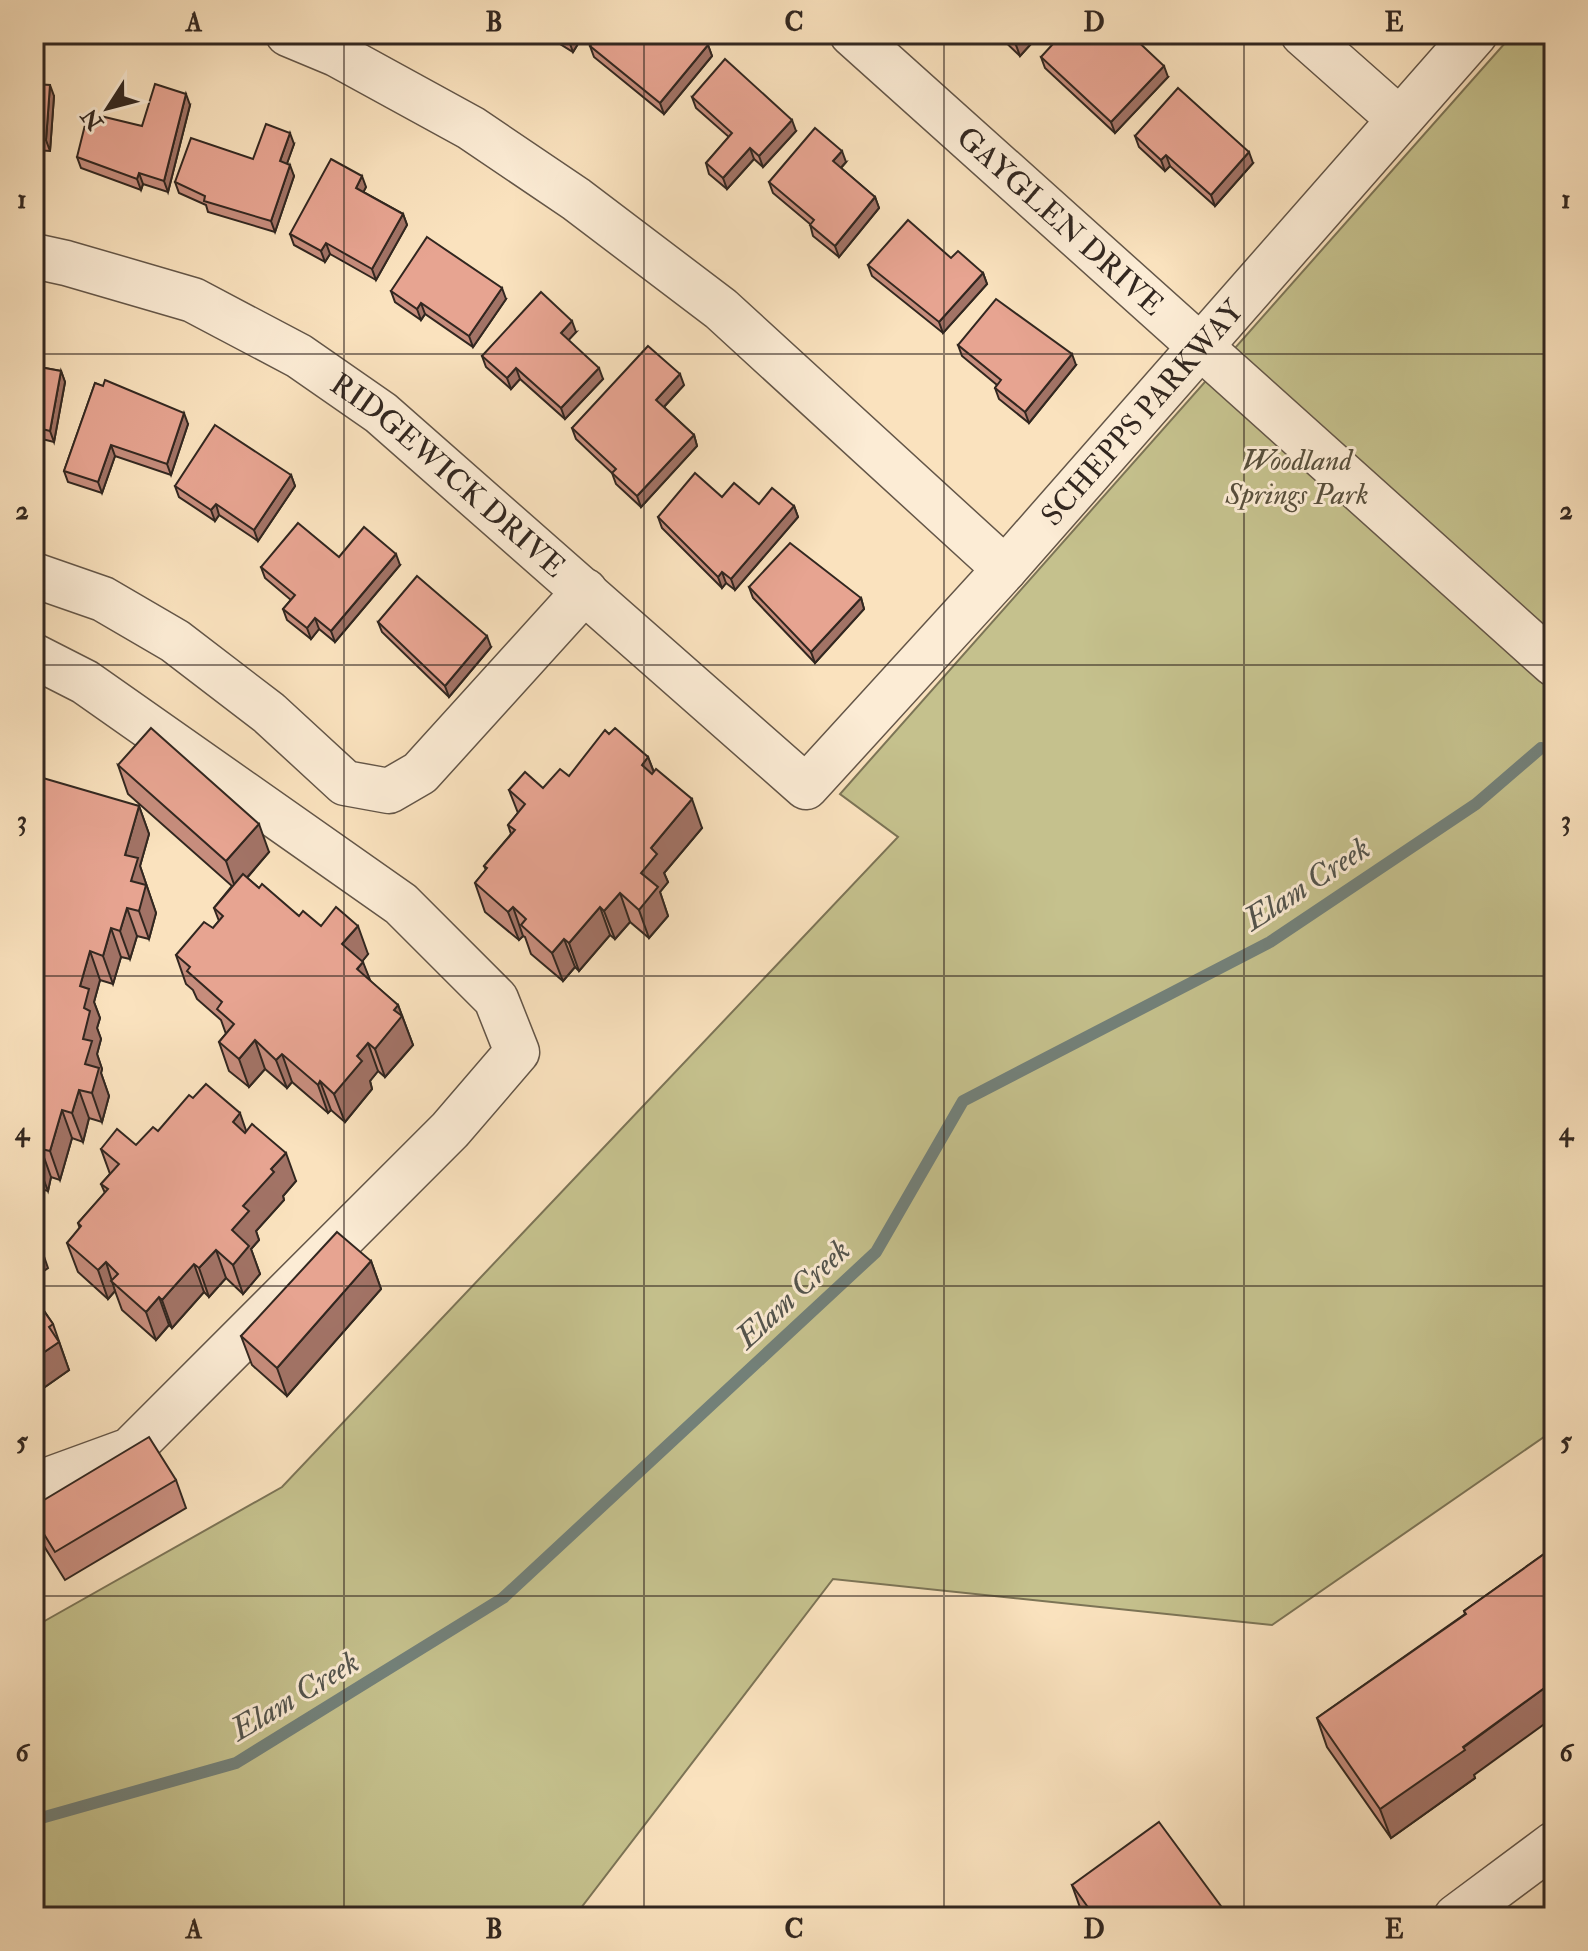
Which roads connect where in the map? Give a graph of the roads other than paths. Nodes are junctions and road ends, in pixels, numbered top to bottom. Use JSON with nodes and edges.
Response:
{"nodes":[{"id":1,"x":288,"y":34,"type":"edge"},
{"id":2,"x":852,"y":34,"type":"edge"},
{"id":3,"x":1303,"y":34,"type":"edge"},
{"id":4,"x":1475,"y":34,"type":"edge"},
{"id":5,"x":1399,"y":119,"type":"junction"},
{"id":6,"x":34,"y":256,"type":"edge"},
{"id":7,"x":1203,"y":346,"type":"junction"},
{"id":8,"x":1005,"y":569,"type":"junction"},
{"id":9,"x":34,"y":575,"type":"edge"},
{"id":10,"x":585,"y":591,"type":"junction"},
{"id":11,"x":34,"y":656,"type":"edge"},
{"id":12,"x":1554,"y":664,"type":"edge"},
{"id":13,"x":806,"y":787,"type":"joint"},
{"id":14,"x":34,"y":1485,"type":"edge"},
{"id":15,"x":1554,"y":1844,"type":"edge"},
{"id":16,"x":1456,"y":1917,"type":"edge"}],
"edges":[{"from":1,"to":8,"type":"street"},
{"from":2,"to":7,"type":"street","name":"GAYGLEN DRIVE"},
{"from":3,"to":5,"type":"street"},
{"from":4,"to":5,"type":"street","name":"SCHEPPS PARKWAY"},
{"from":5,"to":7,"type":"street","name":"SCHEPPS PARKWAY"},
{"from":6,"to":10,"type":"street","name":"RIDGEWICK DRIVE"},
{"from":7,"to":8,"type":"street","name":"SCHEPPS PARKWAY"},
{"from":7,"to":12,"type":"street","name":"GAYGLEN DRIVE"},
{"from":8,"to":13,"type":"street","name":"SCHEPPS PARKWAY"},
{"from":9,"to":10,"type":"street"},
{"from":10,"to":13,"type":"street","name":"RIDGEWICK DRIVE"},
{"from":11,"to":14,"type":"street"},
{"from":15,"to":16,"type":"street"}]}
